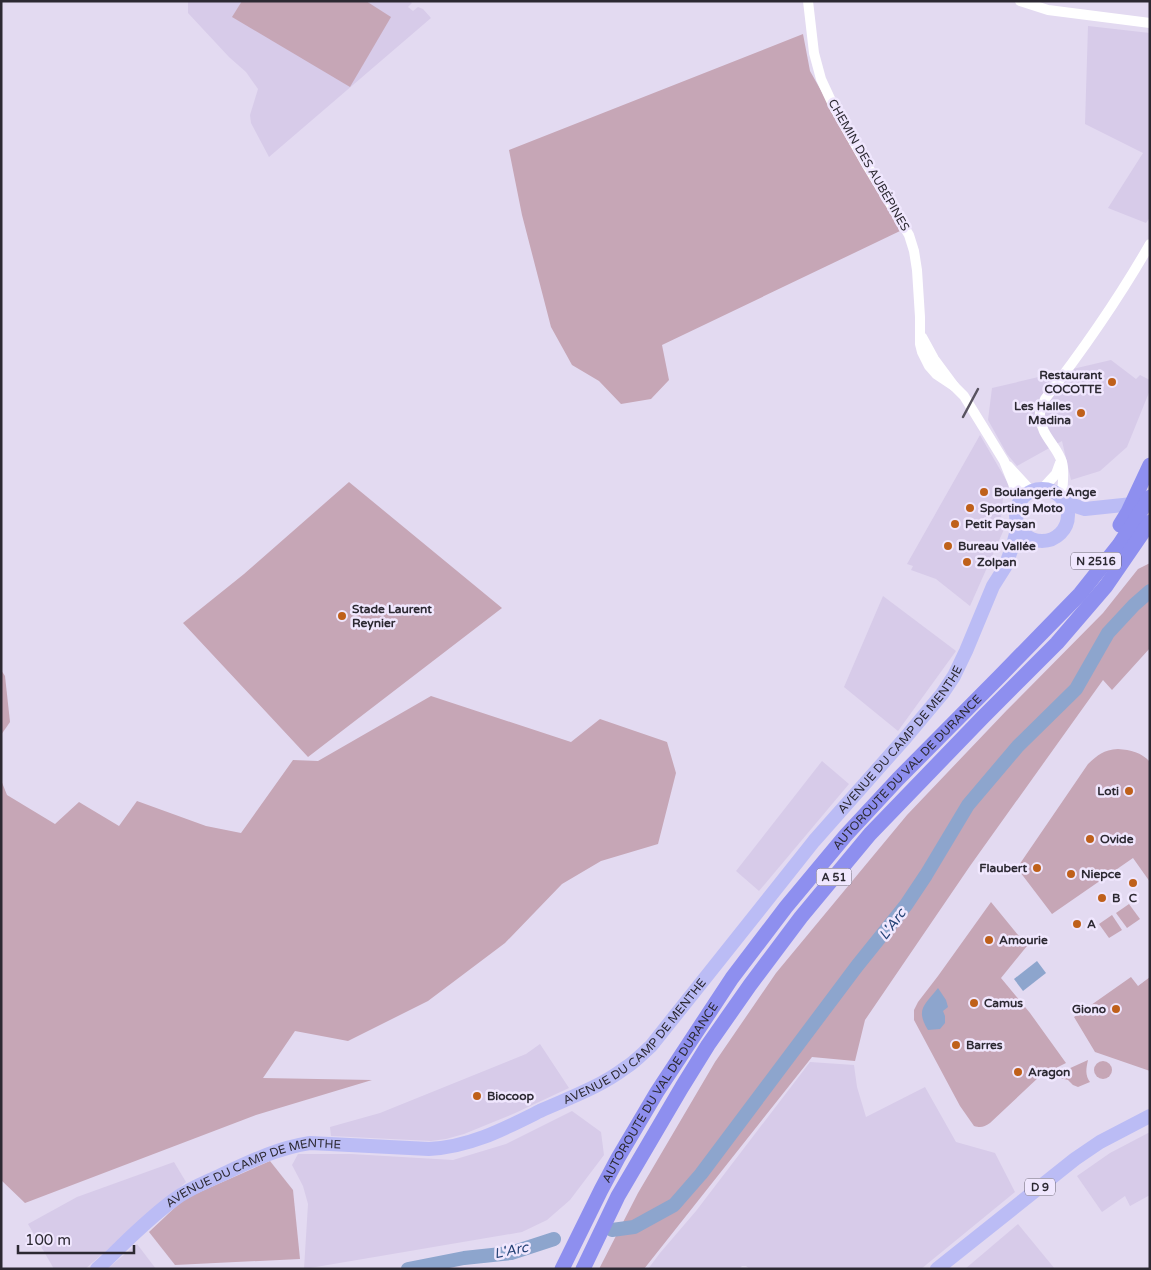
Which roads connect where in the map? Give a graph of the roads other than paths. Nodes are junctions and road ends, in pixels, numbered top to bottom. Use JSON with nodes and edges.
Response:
{"nodes":[{"id":1,"x":808,"y":1,"type":"edge"},
{"id":2,"x":1020,"y":1,"type":"edge"},
{"id":3,"x":1150,"y":23,"type":"edge"},
{"id":4,"x":1150,"y":244,"type":"edge"},
{"id":5,"x":1061,"y":460,"type":"junction"},
{"id":6,"x":1004,"y":461,"type":"junction"},
{"id":7,"x":1150,"y":464,"type":"edge"},
{"id":8,"x":1037,"y":490,"type":"junction"},
{"id":9,"x":1150,"y":497,"type":"edge"},
{"id":10,"x":1064,"y":500,"type":"junction"},
{"id":11,"x":1020,"y":501,"type":"junction"},
{"id":12,"x":1150,"y":502,"type":"edge"},
{"id":13,"x":1085,"y":509,"type":"junction"},
{"id":14,"x":1150,"y":522,"type":"edge"},
{"id":15,"x":1018,"y":526,"type":"junction"},
{"id":16,"x":1066,"y":527,"type":"junction"},
{"id":17,"x":1150,"y":529,"type":"edge"},
{"id":18,"x":1038,"y":541,"type":"junction"},
{"id":19,"x":1005,"y":567,"type":"junction"},
{"id":20,"x":1106,"y":586,"type":"junction"},
{"id":21,"x":1027,"y":648,"type":"junction"},
{"id":22,"x":1150,"y":1116,"type":"edge"},
{"id":23,"x":1150,"y":1124,"type":"edge"},
{"id":24,"x":98,"y":1269,"type":"edge"},
{"id":25,"x":562,"y":1269,"type":"edge"},
{"id":26,"x":583,"y":1269,"type":"edge"},
{"id":27,"x":937,"y":1269,"type":"edge"},
{"id":28,"x":951,"y":1269,"type":"edge"}],
"edges":[{"from":1,"to":6,"type":"street","name":"CHEMIN DES AUBÉPINES"},
{"from":2,"to":3,"type":"street"},
{"from":4,"to":5,"type":"street"},
{"from":5,"to":8,"type":"street"},
{"from":5,"to":10,"type":"street"},
{"from":6,"to":8,"type":"street","name":"CHEMIN DES AUBÉPINES"},
{"from":6,"to":11,"type":"street","name":"CHEMIN DES AUBÉPINES"},
{"from":7,"to":21,"type":"highway","number":"N 2516"},
{"from":8,"to":10,"type":"main road"},
{"from":8,"to":11,"type":"main road"},
{"from":9,"to":21,"type":"highway","name":"AUTOROUTE DU VAL DE DURANCE","number":"A 51"},
{"from":10,"to":13,"type":"main road"},
{"from":10,"to":16,"type":"main road"},
{"from":11,"to":15,"type":"main road"},
{"from":12,"to":13,"type":"main road"},
{"from":13,"to":16,"type":"main road"},
{"from":14,"to":20,"type":"highway","name":"AUTOROUTE DU VAL DE DURANCE","number":"A 51"},
{"from":15,"to":18,"type":"main road"},
{"from":15,"to":19,"type":"main road","name":"AVENUE DU CAMP DE MENTHE"},
{"from":16,"to":18,"type":"main road"},
{"from":17,"to":20,"type":"highway","number":"N 2516"},
{"from":18,"to":19,"type":"main road","name":"AVENUE DU CAMP DE MENTHE"},
{"from":19,"to":24,"type":"main road","name":"AVENUE DU CAMP DE MENTHE"},
{"from":20,"to":26,"type":"highway","name":"AUTOROUTE DU VAL DE DURANCE","number":"A 51"},
{"from":21,"to":25,"type":"highway","name":"AUTOROUTE DU VAL DE DURANCE","number":"A 51"},
{"from":22,"to":27,"type":"main road","number":"D 9"},
{"from":23,"to":28,"type":"main road","number":"D 9"}]}
